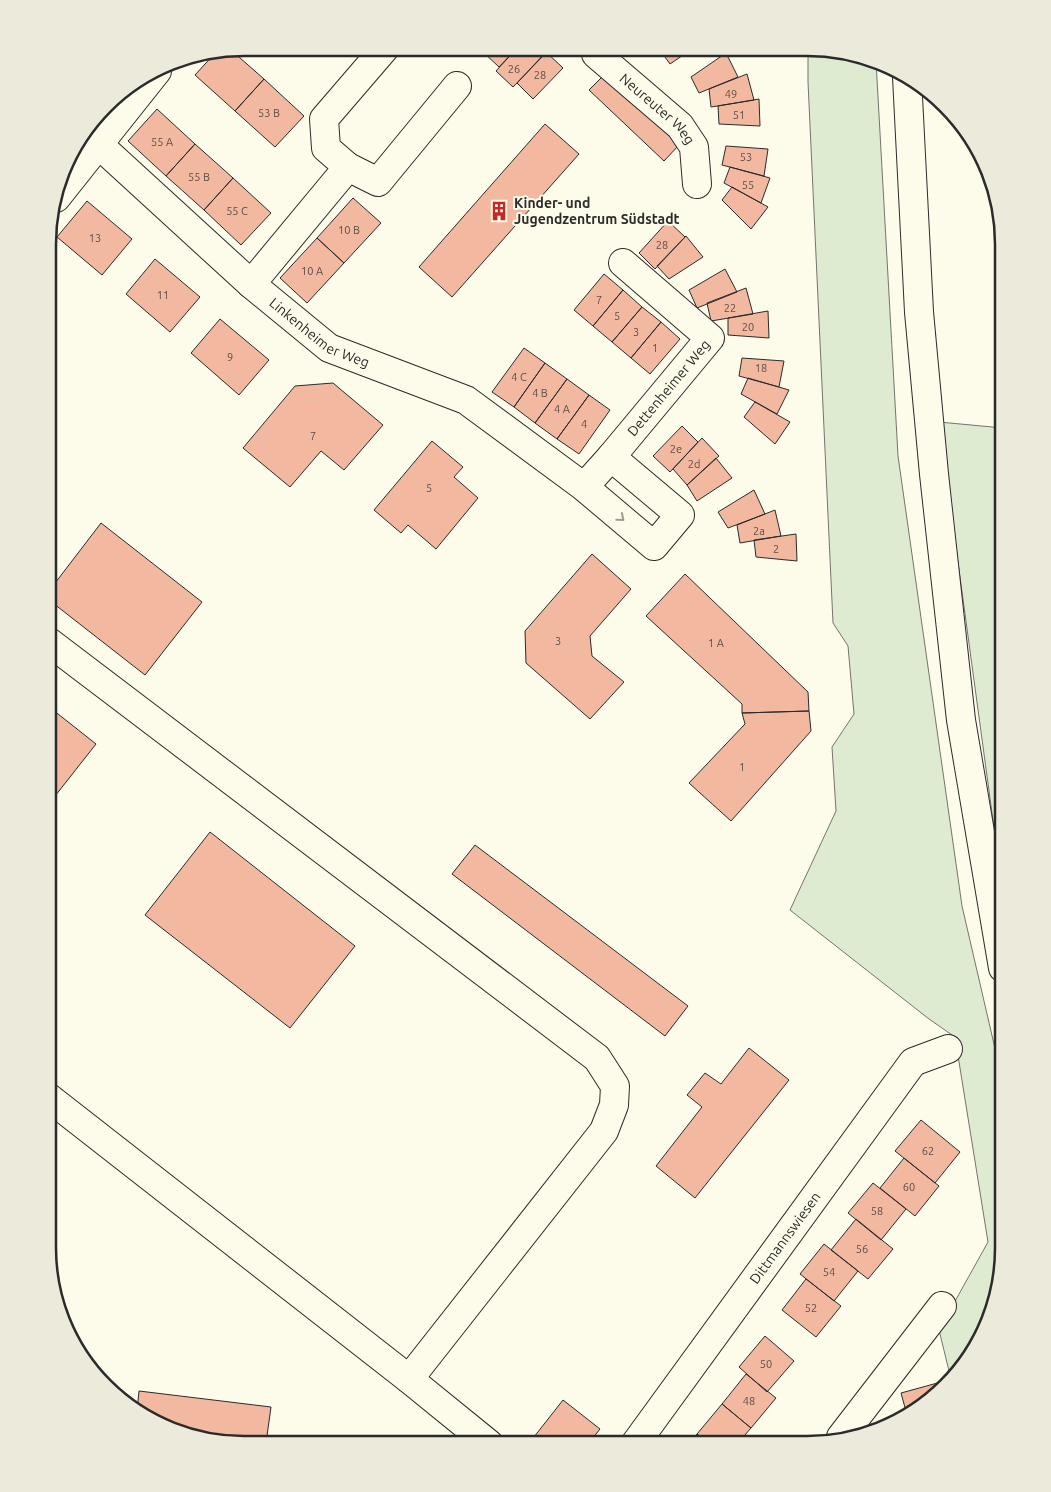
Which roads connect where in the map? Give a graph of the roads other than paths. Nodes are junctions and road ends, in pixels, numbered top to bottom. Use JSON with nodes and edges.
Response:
{"nodes":[{"id":1,"x":378,"y":56,"type":"edge"},
{"id":2,"x":598,"y":56,"type":"edge"},
{"id":3,"x":458,"y":86,"type":"dead end"},
{"id":4,"x":907,"y":86,"type":"edge"},
{"id":5,"x":142,"y":87,"type":"edge"},
{"id":6,"x":92,"y":138,"type":"edge"},
{"id":7,"x":348,"y":167,"type":"junction"},
{"id":8,"x":70,"y":175,"type":"edge"},
{"id":9,"x":697,"y":184,"type":"dead end"},
{"id":10,"x":622,"y":263,"type":"dead end"},
{"id":11,"x":251,"y":284,"type":"junction"},
{"id":12,"x":611,"y":457,"type":"junction"},
{"id":13,"x":584,"y":487,"type":"junction"},
{"id":14,"x":56,"y":648,"type":"edge"},
{"id":15,"x":995,"y":921,"type":"edge"},
{"id":16,"x":948,"y":1049,"type":"dead end"},
{"id":17,"x":56,"y":1103,"type":"edge"},
{"id":18,"x":942,"y":1306,"type":"dead end"},
{"id":19,"x":409,"y":1379,"type":"junction"},
{"id":20,"x":845,"y":1432,"type":"edge"},
{"id":21,"x":472,"y":1436,"type":"edge"},
{"id":22,"x":641,"y":1436,"type":"edge"}],
"edges":[{"from":1,"to":7,"type":"street"},
{"from":2,"to":9,"type":"street","name":"Neureuter Weg"},
{"from":3,"to":7,"type":"street"},
{"from":4,"to":15,"type":"street"},
{"from":5,"to":6,"type":"street"},
{"from":6,"to":8,"type":"street"},
{"from":6,"to":11,"type":"street","name":"Linkenheimer Weg"},
{"from":7,"to":11,"type":"street"},
{"from":10,"to":12,"type":"street","name":"Dettenheimer Weg"},
{"from":11,"to":13,"type":"street","name":"Linkenheimer Weg"},
{"from":12,"to":13,"type":"street"},
{"from":13,"to":12,"type":"street","name":"Linkenheimer Weg","one_way":true},
{"from":14,"to":19,"type":"street"},
{"from":16,"to":22,"type":"street","name":"Dittmannswiesen"},
{"from":17,"to":19,"type":"street"},
{"from":18,"to":20,"type":"street"},
{"from":19,"to":21,"type":"street"}]}
